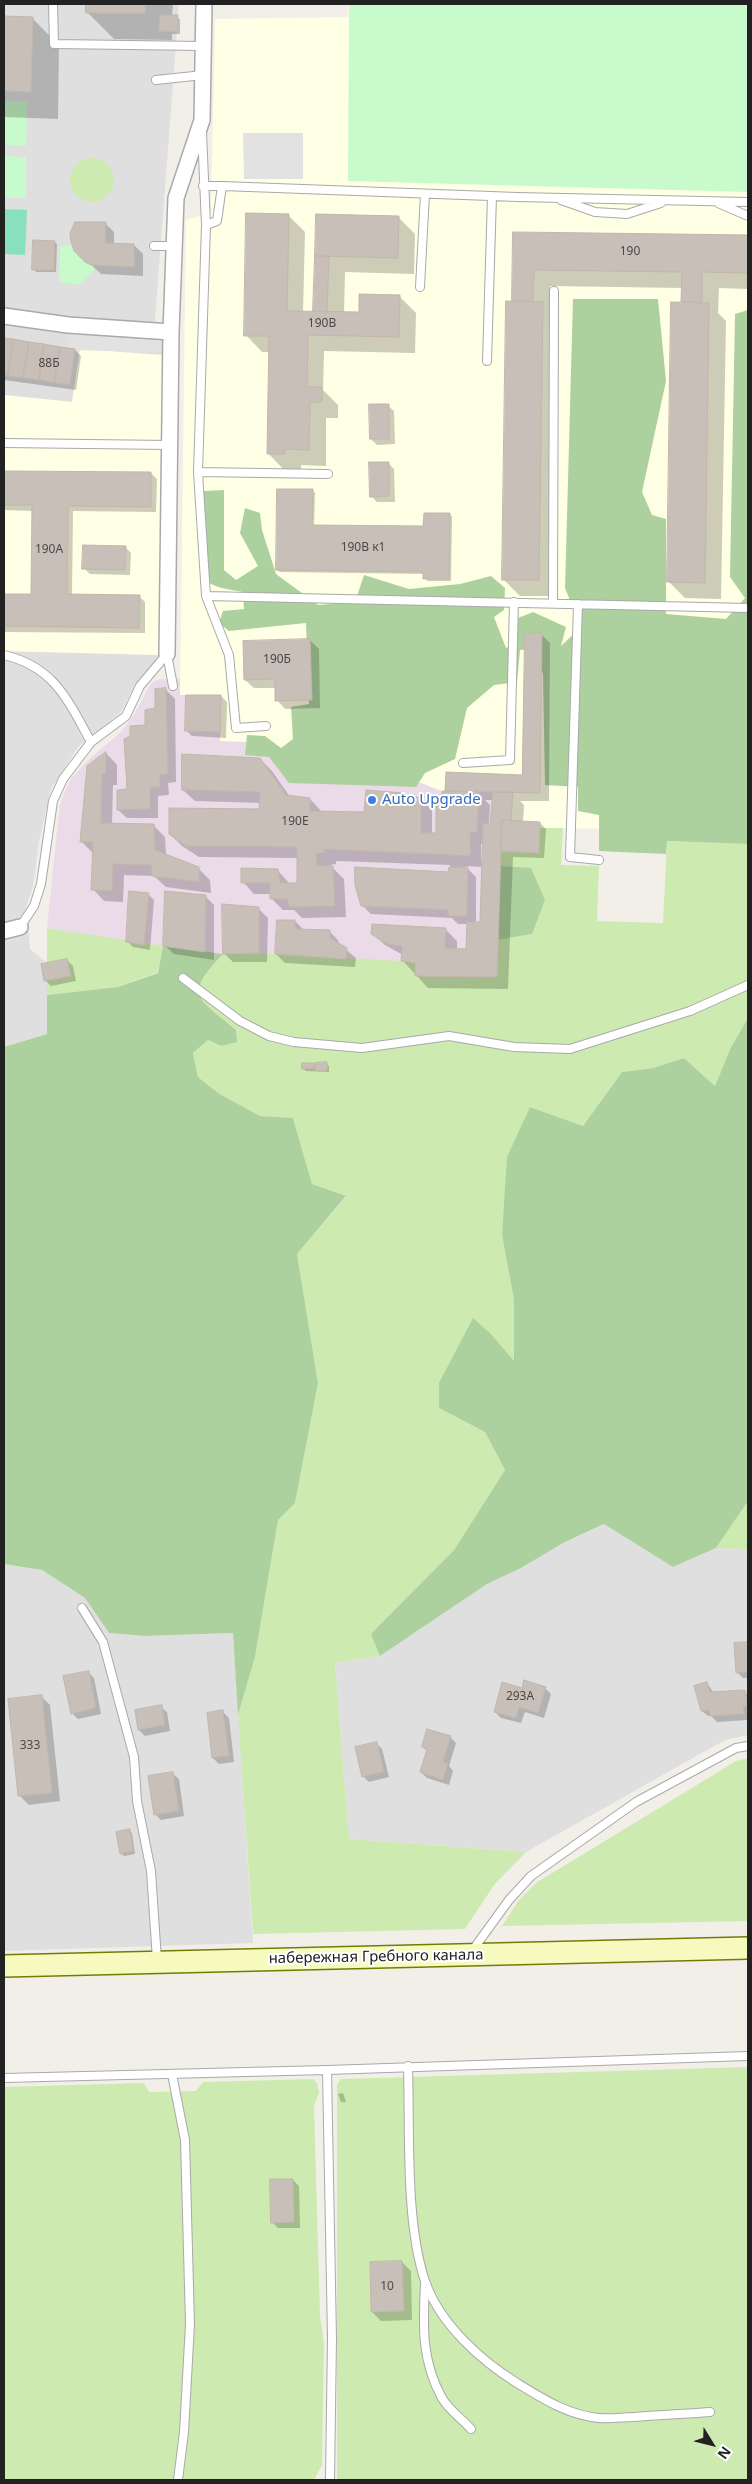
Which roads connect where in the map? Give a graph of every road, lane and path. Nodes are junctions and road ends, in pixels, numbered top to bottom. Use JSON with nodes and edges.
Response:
{"nodes":[{"id":1,"x":53,"y":4,"type":"edge"},
{"id":2,"x":204,"y":4,"type":"edge"},
{"id":3,"x":203,"y":46,"type":"junction"},
{"id":4,"x":203,"y":75,"type":"junction"},
{"id":5,"x":156,"y":80,"type":"dead end"},
{"id":6,"x":202,"y":120,"type":"junction"},
{"id":7,"x":203,"y":186,"type":"junction"},
{"id":8,"x":222,"y":186,"type":"junction"},
{"id":9,"x":425,"y":194,"type":"junction"},
{"id":10,"x":492,"y":196,"type":"junction"},
{"id":11,"x":554,"y":198,"type":"junction"},
{"id":12,"x":668,"y":200,"type":"junction"},
{"id":13,"x":714,"y":201,"type":"junction"},
{"id":14,"x":748,"y":202,"type":"edge"},
{"id":15,"x":748,"y":216,"type":"edge"},
{"id":16,"x":206,"y":225,"type":"junction"},
{"id":17,"x":154,"y":246,"type":"dead end"},
{"id":18,"x":174,"y":246,"type":"junction"},
{"id":19,"x":420,"y":287,"type":"dead end"},
{"id":20,"x":554,"y":291,"type":"dead end"},
{"id":21,"x":4,"y":316,"type":"edge"},
{"id":22,"x":171,"y":332,"type":"junction"},
{"id":23,"x":487,"y":361,"type":"dead end"},
{"id":24,"x":4,"y":443,"type":"edge"},
{"id":25,"x":170,"y":445,"type":"junction"},
{"id":26,"x":198,"y":472,"type":"junction"},
{"id":27,"x":328,"y":474,"type":"dead end"},
{"id":28,"x":206,"y":596,"type":"junction"},
{"id":29,"x":514,"y":602,"type":"junction"},
{"id":30,"x":553,"y":603,"type":"junction"},
{"id":31,"x":578,"y":604,"type":"junction"},
{"id":32,"x":748,"y":608,"type":"edge"},
{"id":33,"x":168,"y":654,"type":"junction"},
{"id":34,"x":4,"y":655,"type":"edge"},
{"id":35,"x":173,"y":686,"type":"dead end"},
{"id":36,"x":266,"y":726,"type":"dead end"},
{"id":37,"x":91,"y":742,"type":"junction"},
{"id":38,"x":463,"y":763,"type":"dead end"},
{"id":39,"x":599,"y":860,"type":"dead end"},
{"id":40,"x":20,"y":926,"type":"joint"},
{"id":41,"x":4,"y":931,"type":"edge"},
{"id":42,"x":182,"y":978,"type":"dead end"},
{"id":43,"x":748,"y":985,"type":"edge"},
{"id":44,"x":82,"y":1608,"type":"dead end"},
{"id":45,"x":748,"y":1746,"type":"edge"},
{"id":46,"x":748,"y":1948,"type":"edge"},
{"id":47,"x":470,"y":1954,"type":"junction"},
{"id":48,"x":158,"y":1962,"type":"junction"},
{"id":49,"x":4,"y":1966,"type":"edge"},
{"id":50,"x":748,"y":2056,"type":"edge"},
{"id":51,"x":408,"y":2066,"type":"junction"},
{"id":52,"x":327,"y":2070,"type":"junction"},
{"id":53,"x":172,"y":2074,"type":"junction"},
{"id":54,"x":4,"y":2078,"type":"edge"},
{"id":55,"x":425,"y":2282,"type":"junction"},
{"id":56,"x":710,"y":2412,"type":"dead end"},
{"id":57,"x":471,"y":2429,"type":"dead end"},
{"id":58,"x":178,"y":2480,"type":"edge"},
{"id":59,"x":330,"y":2480,"type":"edge"}],
"edges":[{"from":1,"to":3,"type":"lane"},
{"from":2,"to":3,"type":"street"},
{"from":3,"to":4,"type":"street"},
{"from":4,"to":5,"type":"lane"},
{"from":4,"to":6,"type":"street"},
{"from":6,"to":7,"type":"lane"},
{"from":6,"to":18,"type":"street"},
{"from":7,"to":8,"type":"lane"},
{"from":7,"to":16,"type":"lane"},
{"from":8,"to":9,"type":"lane"},
{"from":8,"to":16,"type":"lane"},
{"from":9,"to":10,"type":"lane"},
{"from":9,"to":19,"type":"lane"},
{"from":10,"to":11,"type":"lane"},
{"from":10,"to":23,"type":"lane"},
{"from":11,"to":12,"type":"lane"},
{"from":11,"to":12,"type":"lane"},
{"from":12,"to":13,"type":"lane"},
{"from":13,"to":14,"type":"lane"},
{"from":13,"to":15,"type":"lane"},
{"from":16,"to":26,"type":"lane"},
{"from":17,"to":18,"type":"lane"},
{"from":18,"to":22,"type":"street"},
{"from":20,"to":30,"type":"lane"},
{"from":21,"to":22,"type":"street"},
{"from":22,"to":25,"type":"street"},
{"from":24,"to":25,"type":"lane"},
{"from":25,"to":33,"type":"street"},
{"from":26,"to":27,"type":"lane"},
{"from":26,"to":28,"type":"lane"},
{"from":28,"to":29,"type":"lane"},
{"from":28,"to":36,"type":"lane"},
{"from":29,"to":30,"type":"lane"},
{"from":29,"to":38,"type":"lane"},
{"from":30,"to":31,"type":"lane"},
{"from":31,"to":32,"type":"lane"},
{"from":31,"to":39,"type":"lane"},
{"from":33,"to":35,"type":"lane"},
{"from":33,"to":37,"type":"lane"},
{"from":34,"to":37,"type":"lane"},
{"from":37,"to":40,"type":"lane"},
{"from":40,"to":41,"type":"street"},
{"from":42,"to":43,"type":"lane"},
{"from":44,"to":48,"type":"lane"},
{"from":45,"to":47,"type":"lane"},
{"from":46,"to":47,"type":"street","name":"набережная Гребного канала"},
{"from":47,"to":48,"type":"street","name":"набережная Гребного канала"},
{"from":48,"to":49,"type":"street","name":"набережная Гребного канала"},
{"from":50,"to":51,"type":"lane"},
{"from":51,"to":52,"type":"lane"},
{"from":51,"to":55,"type":"lane"},
{"from":52,"to":53,"type":"lane"},
{"from":52,"to":59,"type":"lane"},
{"from":53,"to":54,"type":"lane"},
{"from":53,"to":58,"type":"lane"},
{"from":55,"to":56,"type":"lane"},
{"from":55,"to":57,"type":"lane"}]}
